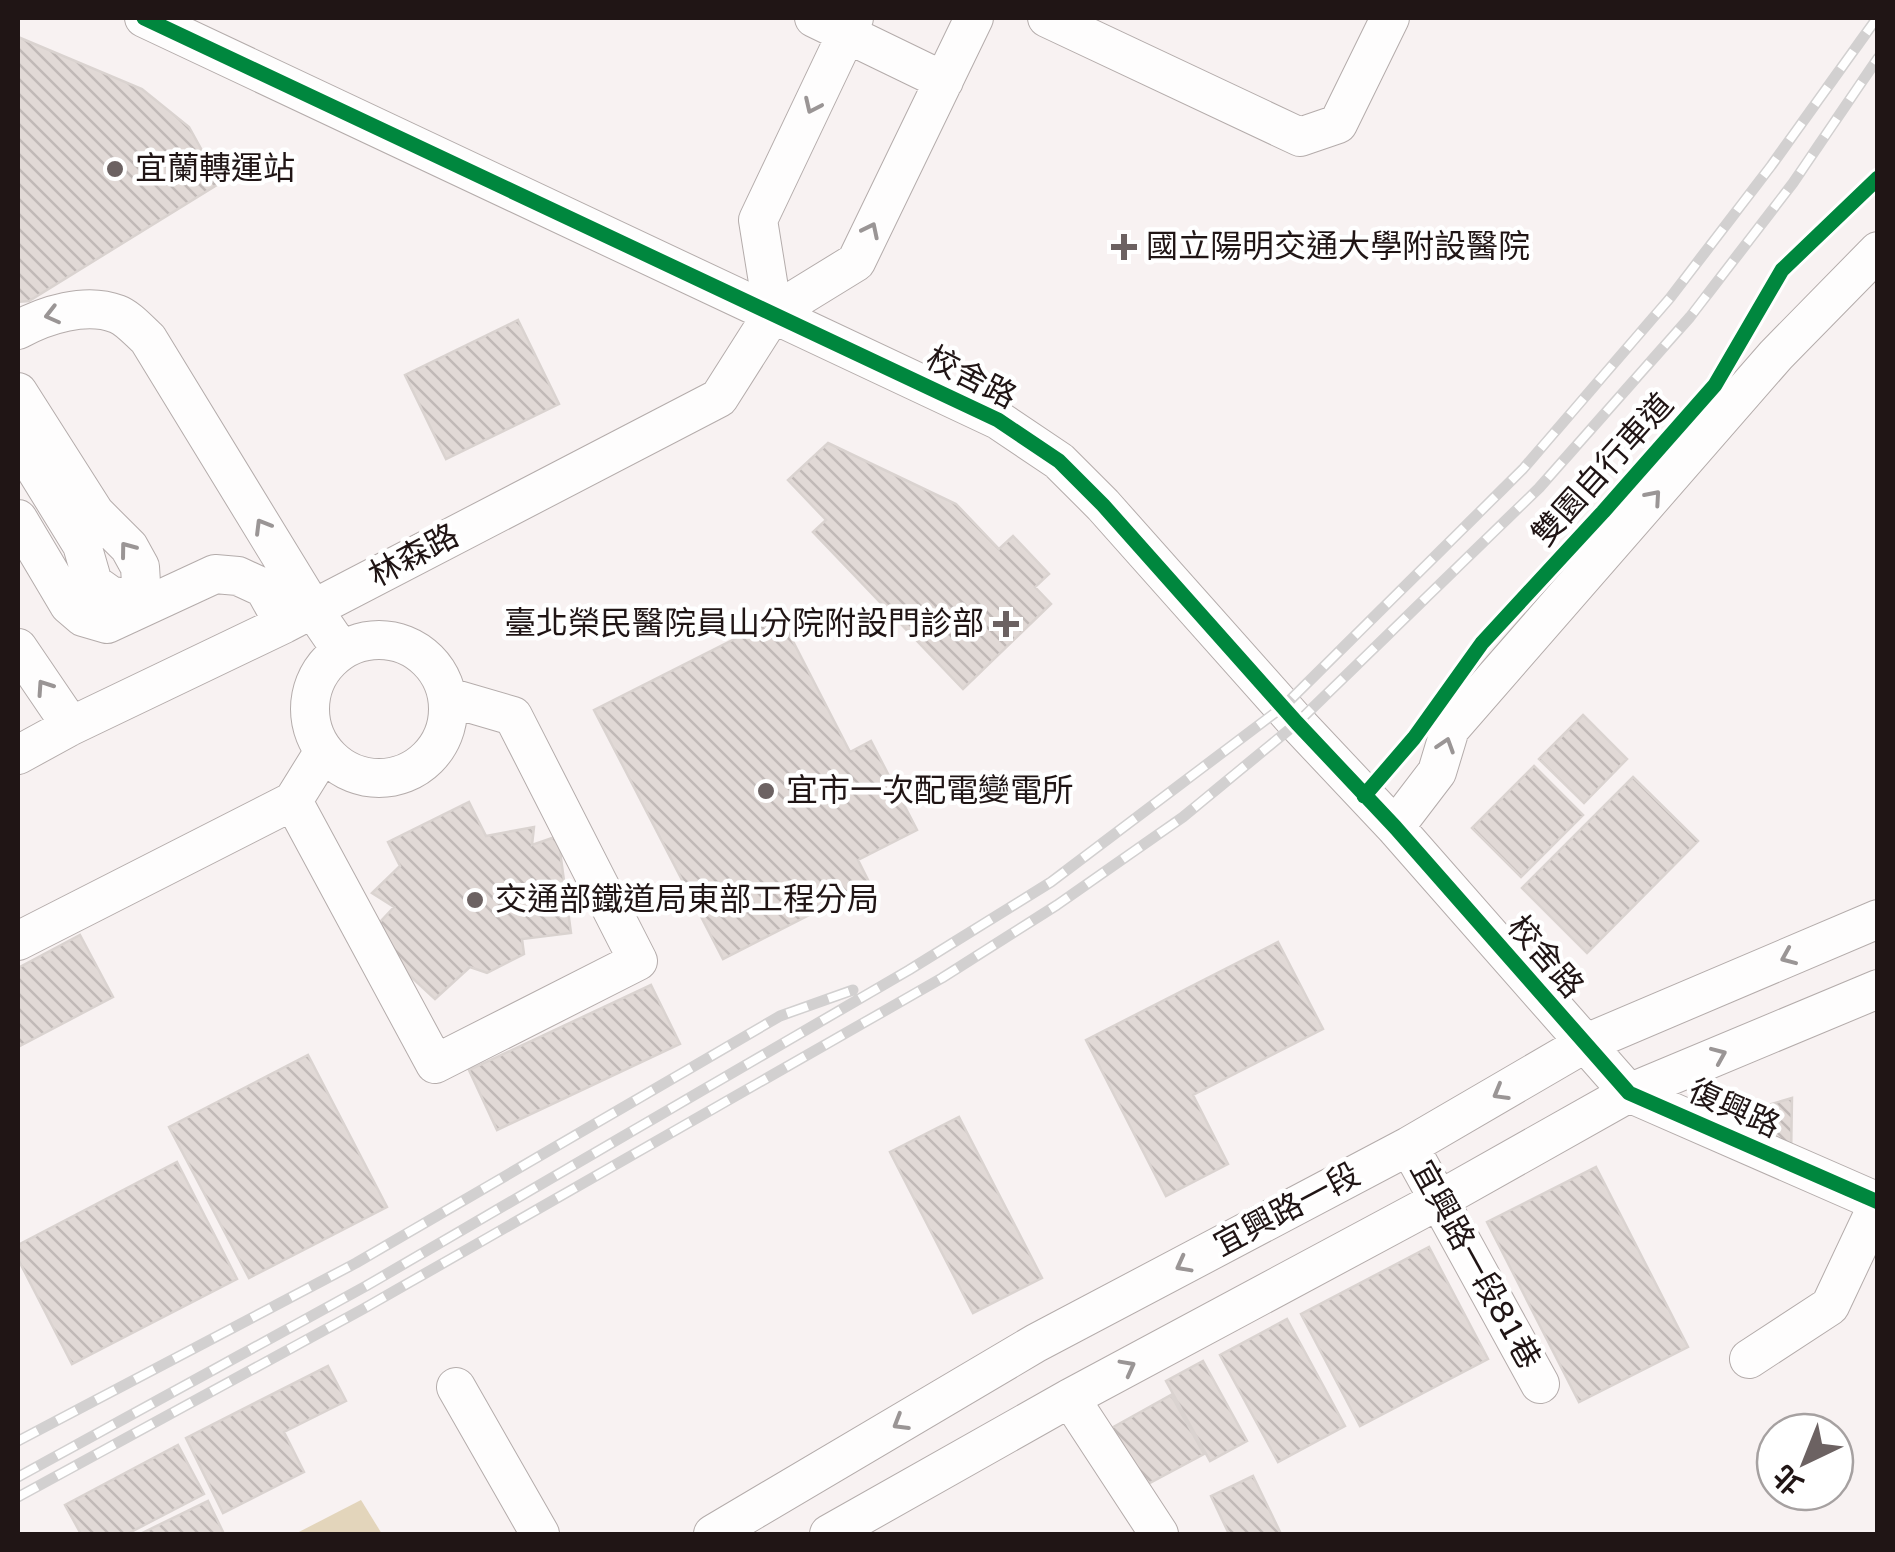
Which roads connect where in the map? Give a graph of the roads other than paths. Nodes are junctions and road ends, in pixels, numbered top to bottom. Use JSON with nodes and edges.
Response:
{"nodes":[{"id":1,"x":144,"y":18,"type":"edge"},
{"id":2,"x":974,"y":18,"type":"edge"},
{"id":3,"x":1390,"y":18,"type":"edge"},
{"id":4,"x":1062,"y":21,"type":"edge"},
{"id":5,"x":838,"y":23,"type":"edge"},
{"id":6,"x":944,"y":81,"type":"junction"},
{"id":7,"x":1878,"y":252,"type":"edge"},
{"id":8,"x":773,"y":314,"type":"junction"},
{"id":9,"x":18,"y":330,"type":"edge"},
{"id":10,"x":18,"y":392,"type":"edge"},
{"id":11,"x":18,"y":441,"type":"edge"},
{"id":12,"x":18,"y":462,"type":"edge"},
{"id":13,"x":18,"y":500,"type":"edge"},
{"id":14,"x":18,"y":520,"type":"edge"},
{"id":15,"x":93,"y":583,"type":"junction"},
{"id":16,"x":140,"y":609,"type":"junction"},
{"id":17,"x":298,"y":617,"type":"junction"},
{"id":18,"x":18,"y":648,"type":"edge"},
{"id":19,"x":341,"y":650,"type":"junction"},
{"id":20,"x":448,"y":697,"type":"junction"},
{"id":21,"x":71,"y":726,"type":"junction"},
{"id":22,"x":19,"y":751,"type":"edge"},
{"id":23,"x":324,"y":752,"type":"junction"},
{"id":24,"x":293,"y":801,"type":"junction"},
{"id":25,"x":1395,"y":827,"type":"junction"},
{"id":26,"x":1878,"y":919,"type":"edge"},
{"id":27,"x":18,"y":941,"type":"edge"},
{"id":28,"x":1878,"y":989,"type":"edge"},
{"id":29,"x":1584,"y":1044,"type":"junction"},
{"id":30,"x":1629,"y":1093,"type":"junction"},
{"id":31,"x":1409,"y":1146,"type":"junction"},
{"id":32,"x":1439,"y":1200,"type":"junction"},
{"id":33,"x":1878,"y":1203,"type":"edge"},
{"id":34,"x":1749,"y":1360,"type":"dead end"},
{"id":35,"x":1540,"y":1384,"type":"dead end"},
{"id":36,"x":456,"y":1387,"type":"dead end"},
{"id":37,"x":1070,"y":1398,"type":"junction"},
{"id":38,"x":540,"y":1534,"type":"edge"},
{"id":39,"x":713,"y":1534,"type":"edge"},
{"id":40,"x":829,"y":1534,"type":"edge"},
{"id":41,"x":1159,"y":1534,"type":"edge"}],
"edges":[{"from":1,"to":8,"type":"street","name":"校舍路"},
{"from":2,"to":6,"type":"street"},
{"from":3,"to":4,"type":"street"},
{"from":5,"to":6,"type":"street"},
{"from":5,"to":8,"type":"street","one_way":true},
{"from":8,"to":6,"type":"street","one_way":true},
{"from":25,"to":7,"type":"street","one_way":true},
{"from":8,"to":17,"type":"street","name":"林森路"},
{"from":8,"to":25,"type":"street","name":"校舍路"},
{"from":17,"to":9,"type":"street","one_way":true},
{"from":15,"to":10,"type":"street","one_way":true},
{"from":11,"to":15,"type":"street"},
{"from":12,"to":15,"type":"street"},
{"from":13,"to":16,"type":"street"},
{"from":14,"to":16,"type":"street"},
{"from":15,"to":16,"type":"street"},
{"from":16,"to":17,"type":"street"},
{"from":17,"to":19,"type":"street"},
{"from":17,"to":21,"type":"street","name":"林森路"},
{"from":21,"to":18,"type":"street","one_way":true},
{"from":19,"to":20,"type":"street"},
{"from":19,"to":23,"type":"street"},
{"from":20,"to":23,"type":"street"},
{"from":20,"to":24,"type":"street"},
{"from":21,"to":22,"type":"street","name":"林森路"},
{"from":23,"to":24,"type":"street"},
{"from":24,"to":27,"type":"street"},
{"from":25,"to":29,"type":"street","name":"校舍路"},
{"from":26,"to":29,"type":"street","name":"宜興路一段","one_way":true},
{"from":30,"to":28,"type":"street","name":"宜興路一段","one_way":true},
{"from":29,"to":30,"type":"street","name":"復興路"},
{"from":29,"to":31,"type":"street","name":"宜興路一段","one_way":true},
{"from":30,"to":32,"type":"street","name":"宜興路一段"},
{"from":30,"to":33,"type":"street","name":"復興路"},
{"from":31,"to":32,"type":"street","name":"宜興路一段81巷"},
{"from":31,"to":39,"type":"street","name":"宜興路一段","one_way":true},
{"from":32,"to":35,"type":"street","name":"宜興路一段81巷"},
{"from":37,"to":32,"type":"street","name":"宜興路一段","one_way":true},
{"from":33,"to":34,"type":"street"},
{"from":36,"to":38,"type":"street"},
{"from":37,"to":40,"type":"street","name":"宜興路一段"},
{"from":37,"to":41,"type":"street"}]}
